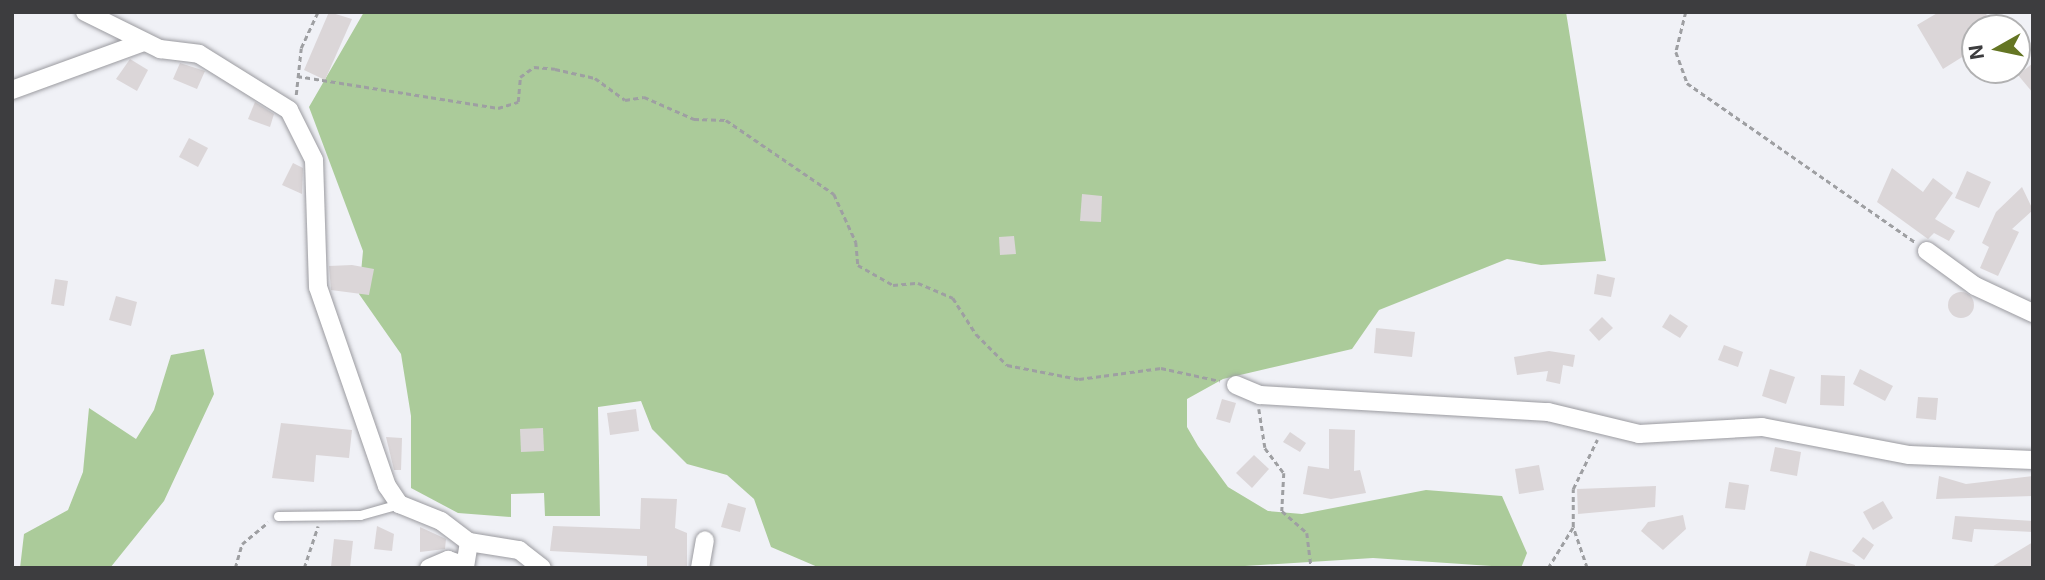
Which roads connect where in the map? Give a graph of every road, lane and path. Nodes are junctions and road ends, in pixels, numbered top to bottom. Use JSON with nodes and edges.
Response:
{"nodes":[{"id":1,"x":85,"y":12,"type":"edge"},
{"id":2,"x":318,"y":12,"type":"edge"},
{"id":3,"x":1686,"y":12,"type":"edge"},
{"id":4,"x":144,"y":42,"type":"junction"},
{"id":5,"x":297,"y":76,"type":"junction"},
{"id":6,"x":12,"y":90,"type":"edge"},
{"id":7,"x":289,"y":110,"type":"junction"},
{"id":8,"x":1927,"y":251,"type":"joint"},
{"id":9,"x":2033,"y":313,"type":"edge"},
{"id":10,"x":1236,"y":384,"type":"joint"},
{"id":11,"x":1278,"y":395,"type":"junction"},
{"id":12,"x":1605,"y":427,"type":"junction"},
{"id":13,"x":2033,"y":460,"type":"edge"},
{"id":14,"x":399,"y":504,"type":"junction"},
{"id":15,"x":326,"y":515,"type":"junction"},
{"id":16,"x":278,"y":516,"type":"joint"},
{"id":17,"x":1573,"y":527,"type":"junction"},
{"id":18,"x":705,"y":540,"type":"dead end"},
{"id":19,"x":469,"y":542,"type":"junction"},
{"id":20,"x":465,"y":567,"type":"edge"},
{"id":21,"x":234,"y":568,"type":"edge"},
{"id":22,"x":304,"y":568,"type":"edge"},
{"id":23,"x":429,"y":568,"type":"edge"},
{"id":24,"x":542,"y":568,"type":"edge"},
{"id":25,"x":700,"y":568,"type":"edge"},
{"id":26,"x":1311,"y":568,"type":"edge"},
{"id":27,"x":1548,"y":568,"type":"edge"},
{"id":28,"x":1587,"y":568,"type":"edge"}],
"edges":[{"from":1,"to":4,"type":"street"},
{"from":2,"to":5,"type":"path"},
{"from":3,"to":8,"type":"path"},
{"from":4,"to":6,"type":"street"},
{"from":4,"to":7,"type":"street"},
{"from":5,"to":7,"type":"path"},
{"from":5,"to":10,"type":"path"},
{"from":7,"to":14,"type":"street"},
{"from":8,"to":9,"type":"street"},
{"from":10,"to":11,"type":"street"},
{"from":11,"to":12,"type":"street"},
{"from":11,"to":26,"type":"path"},
{"from":12,"to":13,"type":"street"},
{"from":12,"to":17,"type":"path"},
{"from":14,"to":15,"type":"lane"},
{"from":14,"to":19,"type":"street"},
{"from":15,"to":16,"type":"lane"},
{"from":15,"to":22,"type":"path"},
{"from":16,"to":21,"type":"path"},
{"from":17,"to":27,"type":"path"},
{"from":17,"to":28,"type":"path"},
{"from":18,"to":25,"type":"street"},
{"from":19,"to":20,"type":"street"},
{"from":19,"to":24,"type":"street"},
{"from":20,"to":23,"type":"street"}]}
